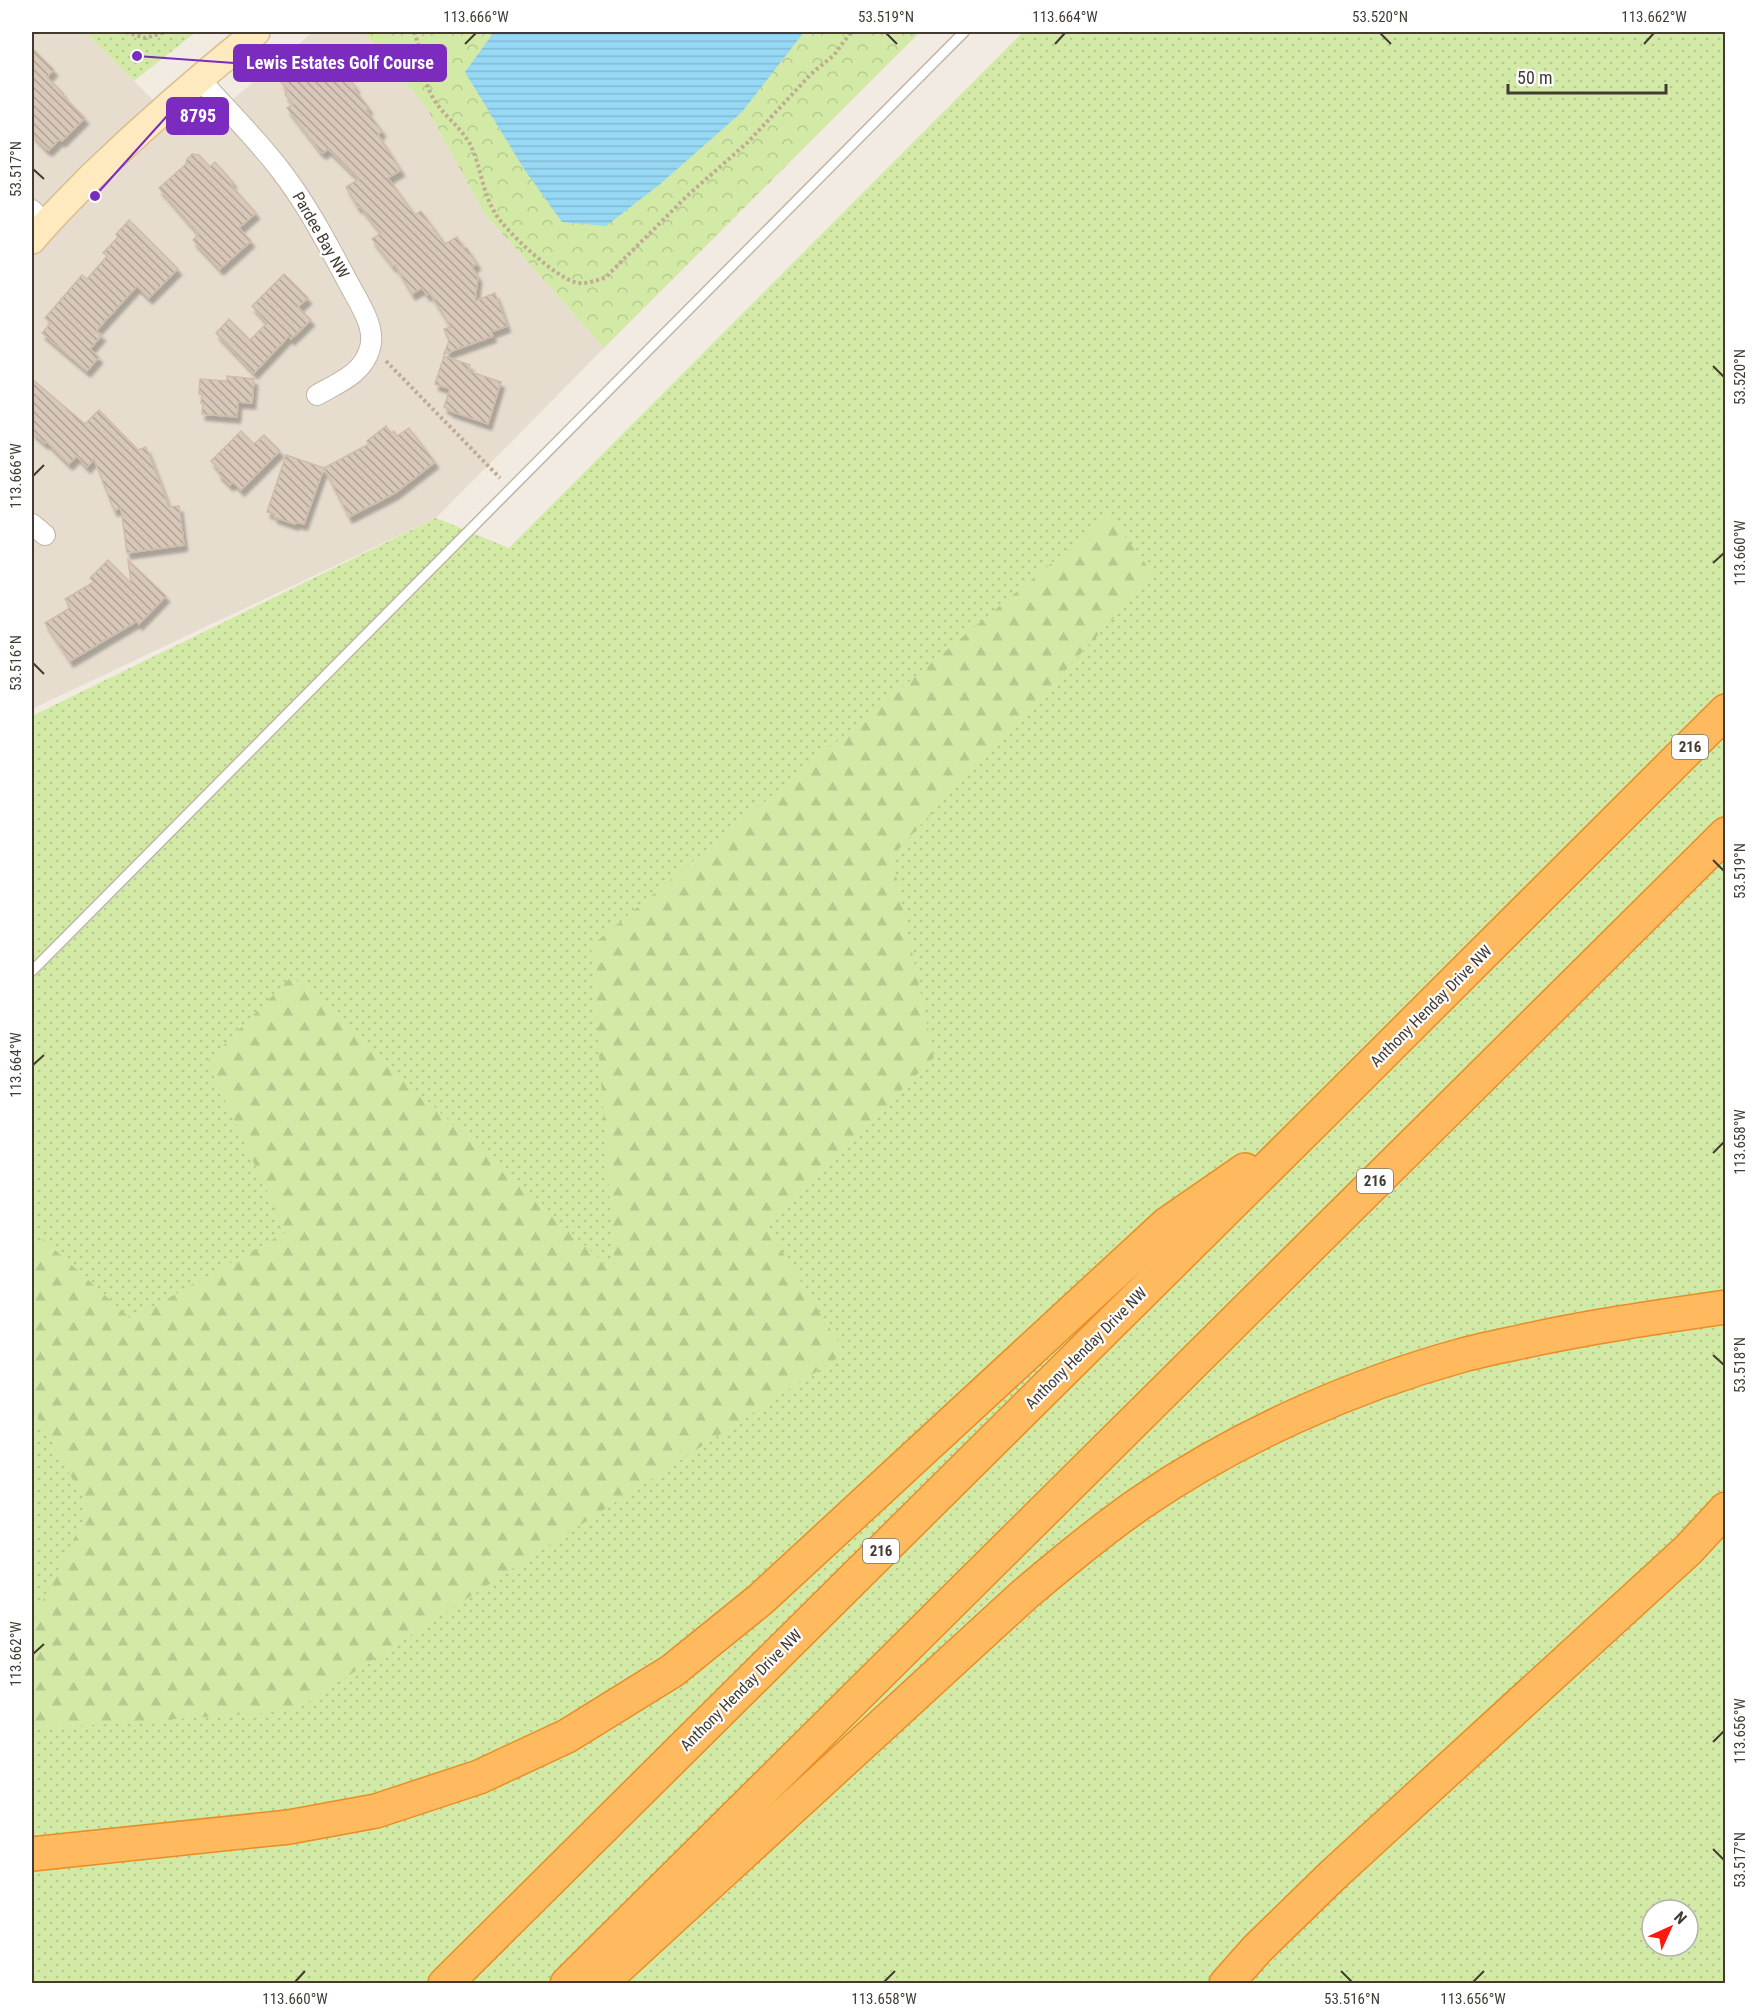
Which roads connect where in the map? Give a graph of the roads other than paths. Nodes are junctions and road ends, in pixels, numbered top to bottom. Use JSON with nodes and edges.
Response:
{"nodes":[{"id":1,"x":256,"y":32,"type":"edge"},
{"id":2,"x":964,"y":32,"type":"edge"},
{"id":3,"x":199,"y":78,"type":"junction"},
{"id":4,"x":36,"y":225,"type":"edge"},
{"id":5,"x":317,"y":395,"type":"dead end"},
{"id":6,"x":1725,"y":711,"type":"edge"},
{"id":7,"x":1725,"y":834,"type":"edge"},
{"id":8,"x":32,"y":971,"type":"edge"},
{"id":9,"x":1317,"y":1119,"type":"junction"},
{"id":10,"x":1725,"y":1307,"type":"edge"},
{"id":11,"x":1725,"y":1509,"type":"edge"},
{"id":12,"x":32,"y":1854,"type":"edge"},
{"id":13,"x":445,"y":1983,"type":"edge"},
{"id":14,"x":567,"y":1983,"type":"edge"},
{"id":15,"x":600,"y":1983,"type":"edge"},
{"id":16,"x":1226,"y":1983,"type":"edge"}],
"edges":[{"from":1,"to":3,"type":"street"},
{"from":2,"to":8,"type":"lane"},
{"from":3,"to":4,"type":"street"},
{"from":3,"to":5,"type":"street","name":"Pardee Bay NW"},
{"from":6,"to":9,"type":"highway","name":"Anthony Henday Drive NW","number":"216"},
{"from":7,"to":14,"type":"highway","number":"216"},
{"from":9,"to":12,"type":"highway"},
{"from":9,"to":13,"type":"highway","name":"Anthony Henday Drive NW","number":"216"},
{"from":10,"to":15,"type":"highway"},
{"from":11,"to":16,"type":"highway"}]}
